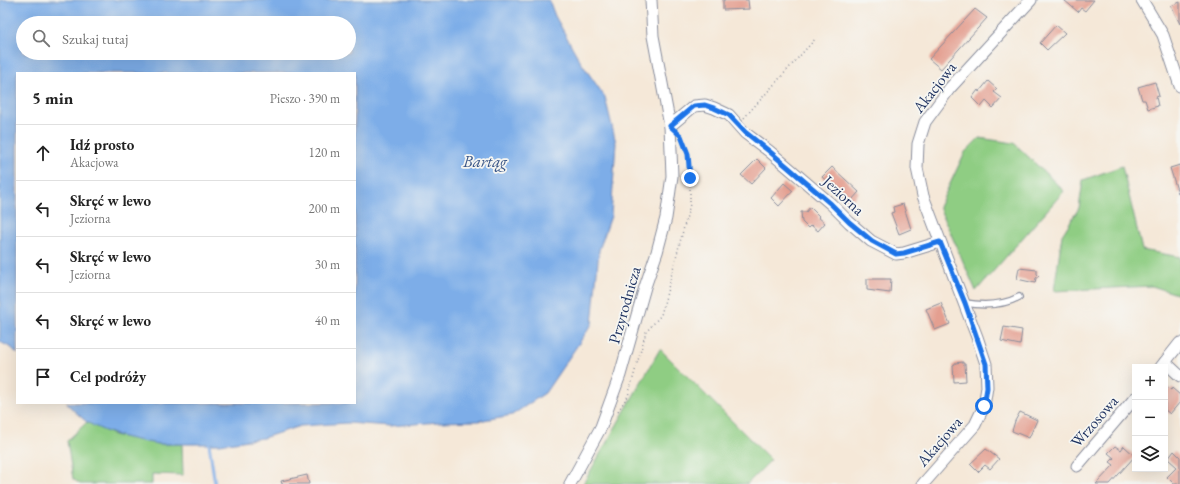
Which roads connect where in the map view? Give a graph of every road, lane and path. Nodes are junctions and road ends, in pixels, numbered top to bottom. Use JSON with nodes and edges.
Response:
{"nodes":[{"id":1,"x":651,"y":0,"type":"edge"},
{"id":2,"x":1031,"y":0,"type":"edge"},
{"id":3,"x":1142,"y":0,"type":"edge"},
{"id":4,"x":816,"y":38,"type":"dead end"},
{"id":5,"x":1180,"y":86,"type":"edge"},
{"id":6,"x":739,"y":125,"type":"junction"},
{"id":7,"x":670,"y":126,"type":"junction"},
{"id":8,"x":940,"y":242,"type":"junction"},
{"id":9,"x":1019,"y":297,"type":"dead end"},
{"id":10,"x":965,"y":303,"type":"junction"},
{"id":11,"x":1180,"y":342,"type":"edge"},
{"id":12,"x":1164,"y":364,"type":"edge"},
{"id":13,"x":1168,"y":368,"type":"edge"},
{"id":14,"x":1180,"y":376,"type":"edge"},
{"id":15,"x":1133,"y":400,"type":"edge"},
{"id":16,"x":616,"y":413,"type":"dead end"},
{"id":17,"x":1077,"y":466,"type":"dead end"},
{"id":18,"x":570,"y":484,"type":"edge"},
{"id":19,"x":923,"y":484,"type":"edge"}],
"edges":[{"from":1,"to":7,"type":"street"},
{"from":2,"to":8,"type":"street","name":"Akacjowa"},
{"from":3,"to":5,"type":"street"},
{"from":4,"to":6,"type":"path"},
{"from":6,"to":7,"type":"street","name":"Jeziorna"},
{"from":6,"to":8,"type":"street","name":"Jeziorna"},
{"from":7,"to":16,"type":"path"},
{"from":7,"to":18,"type":"street","name":"Przyrodnicza"},
{"from":8,"to":10,"type":"street","name":"Akacjowa"},
{"from":9,"to":10,"type":"lane"},
{"from":10,"to":19,"type":"street","name":"Akacjowa"},
{"from":11,"to":12,"type":"street"},
{"from":13,"to":14,"type":"street"},
{"from":15,"to":17,"type":"street","name":"Wrzosowa"}]}
